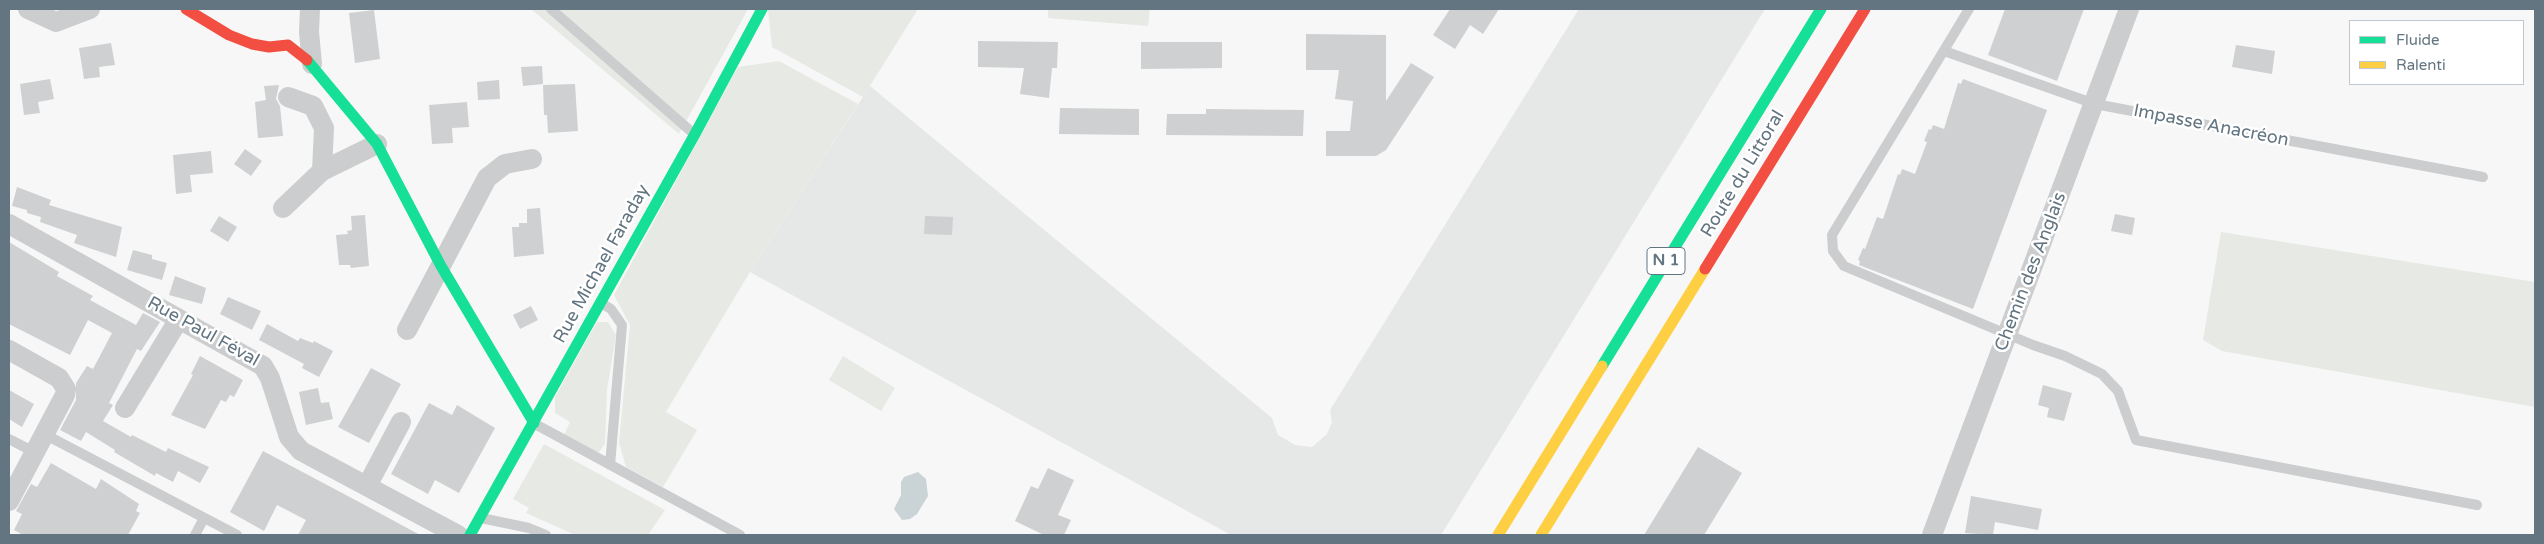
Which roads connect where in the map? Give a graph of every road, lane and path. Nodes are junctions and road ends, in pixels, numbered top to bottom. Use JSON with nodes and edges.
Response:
{"nodes":[{"id":1,"x":28,"y":9,"type":"edge"},
{"id":2,"x":90,"y":9,"type":"edge"},
{"id":3,"x":186,"y":9,"type":"edge"},
{"id":4,"x":310,"y":9,"type":"edge"},
{"id":5,"x":551,"y":9,"type":"edge"},
{"id":6,"x":762,"y":9,"type":"edge"},
{"id":7,"x":1821,"y":9,"type":"edge"},
{"id":8,"x":1865,"y":9,"type":"edge"},
{"id":9,"x":1968,"y":9,"type":"edge"},
{"id":10,"x":2129,"y":9,"type":"edge"},
{"id":11,"x":1944,"y":52,"type":"junction"},
{"id":12,"x":312,"y":64,"type":"junction"},
{"id":13,"x":288,"y":97,"type":"dead end"},
{"id":14,"x":2095,"y":104,"type":"junction"},
{"id":15,"x":695,"y":134,"type":"junction"},
{"id":16,"x":377,"y":144,"type":"junction"},
{"id":17,"x":532,"y":159,"type":"dead end"},
{"id":18,"x":322,"y":171,"type":"junction"},
{"id":19,"x":2483,"y":177,"type":"dead end"},
{"id":20,"x":283,"y":208,"type":"dead end"},
{"id":21,"x":9,"y":224,"type":"edge"},
{"id":22,"x":441,"y":266,"type":"junction"},
{"id":23,"x":601,"y":303,"type":"junction"},
{"id":24,"x":179,"y":318,"type":"junction"},
{"id":25,"x":407,"y":330,"type":"dead end"},
{"id":26,"x":2008,"y":334,"type":"junction"},
{"id":27,"x":9,"y":350,"type":"edge"},
{"id":28,"x":125,"y":408,"type":"dead end"},
{"id":29,"x":401,"y":422,"type":"dead end"},
{"id":30,"x":534,"y":423,"type":"junction"},
{"id":31,"x":44,"y":434,"type":"junction"},
{"id":32,"x":9,"y":439,"type":"edge"},
{"id":33,"x":34,"y":452,"type":"junction"},
{"id":34,"x":610,"y":465,"type":"junction"},
{"id":35,"x":367,"y":486,"type":"junction"},
{"id":36,"x":9,"y":501,"type":"edge"},
{"id":37,"x":2477,"y":505,"type":"dead end"},
{"id":38,"x":204,"y":518,"type":"junction"},
{"id":39,"x":480,"y":518,"type":"junction"},
{"id":40,"x":195,"y":535,"type":"edge"},
{"id":41,"x":237,"y":535,"type":"edge"},
{"id":42,"x":458,"y":535,"type":"edge"},
{"id":43,"x":470,"y":535,"type":"edge"},
{"id":44,"x":546,"y":535,"type":"edge"},
{"id":45,"x":740,"y":535,"type":"edge"},
{"id":46,"x":1496,"y":535,"type":"edge"},
{"id":47,"x":1541,"y":535,"type":"edge"},
{"id":48,"x":1932,"y":535,"type":"edge"}],
"edges":[{"from":1,"to":2,"type":"street"},
{"from":3,"to":12,"type":"main road"},
{"from":4,"to":12,"type":"street"},
{"from":5,"to":15,"type":"lane"},
{"from":6,"to":15,"type":"main road","name":"Rue Michael Faraday"},
{"from":7,"to":46,"type":"main road","name":"Route du Littoral","number":"N 1"},
{"from":8,"to":47,"type":"main road","name":"Route du Littoral","number":"N 1"},
{"from":9,"to":11,"type":"lane"},
{"from":10,"to":14,"type":"street","name":"Chemin des Anglais"},
{"from":11,"to":14,"type":"lane","name":"Impasse Anacréon"},
{"from":11,"to":26,"type":"lane"},
{"from":12,"to":16,"type":"main road"},
{"from":13,"to":18,"type":"street"},
{"from":14,"to":19,"type":"lane","name":"Impasse Anacréon"},
{"from":14,"to":26,"type":"street","name":"Chemin des Anglais"},
{"from":15,"to":23,"type":"main road","name":"Rue Michael Faraday"},
{"from":16,"to":18,"type":"street"},
{"from":16,"to":22,"type":"main road"},
{"from":17,"to":22,"type":"street"},
{"from":18,"to":20,"type":"street"},
{"from":21,"to":24,"type":"street","name":"Rue Paul Féval"},
{"from":22,"to":25,"type":"street"},
{"from":22,"to":30,"type":"main road"},
{"from":23,"to":30,"type":"main road","name":"Rue Michael Faraday"},
{"from":23,"to":34,"type":"lane"},
{"from":24,"to":28,"type":"street"},
{"from":24,"to":35,"type":"street","name":"Rue Paul Féval"},
{"from":26,"to":37,"type":"lane"},
{"from":26,"to":48,"type":"street","name":"Chemin des Anglais"},
{"from":27,"to":31,"type":"street"},
{"from":29,"to":35,"type":"street"},
{"from":30,"to":34,"type":"lane"},
{"from":30,"to":39,"type":"main road","name":"Rue Michael Faraday"},
{"from":31,"to":33,"type":"street"},
{"from":31,"to":38,"type":"lane"},
{"from":32,"to":33,"type":"lane"},
{"from":33,"to":36,"type":"street"},
{"from":34,"to":45,"type":"lane"},
{"from":35,"to":42,"type":"street","name":"Rue Paul Féval"},
{"from":38,"to":40,"type":"lane"},
{"from":38,"to":41,"type":"lane"},
{"from":39,"to":43,"type":"main road","name":"Rue Michael Faraday"},
{"from":39,"to":44,"type":"lane"}]}
